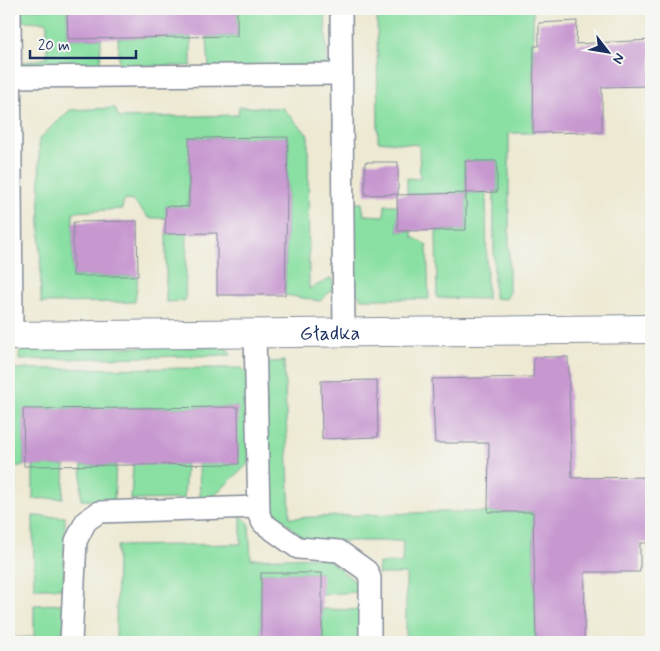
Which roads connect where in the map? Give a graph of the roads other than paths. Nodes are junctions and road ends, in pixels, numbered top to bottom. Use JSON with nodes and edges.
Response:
{"nodes":[{"id":1,"x":10,"y":9,"type":"edge"},
{"id":2,"x":341,"y":9,"type":"edge"},
{"id":3,"x":341,"y":74,"type":"junction"},
{"id":4,"x":11,"y":77,"type":"junction"},
{"id":5,"x":651,"y":328,"type":"edge"},
{"id":6,"x":344,"y":332,"type":"junction"},
{"id":7,"x":255,"y":333,"type":"junction"},
{"id":8,"x":11,"y":336,"type":"edge"},
{"id":9,"x":258,"y":507,"type":"junction"},
{"id":10,"x":71,"y":642,"type":"edge"},
{"id":11,"x":370,"y":642,"type":"edge"}],
"edges":[{"from":1,"to":4,"type":"lane"},
{"from":2,"to":3,"type":"lane"},
{"from":3,"to":4,"type":"lane"},
{"from":3,"to":6,"type":"lane"},
{"from":4,"to":8,"type":"lane"},
{"from":5,"to":6,"type":"street","name":"Gładka"},
{"from":6,"to":7,"type":"street","name":"Gładka"},
{"from":7,"to":8,"type":"street","name":"Gładka"},
{"from":7,"to":9,"type":"lane"},
{"from":9,"to":10,"type":"lane"},
{"from":9,"to":11,"type":"lane"}]}
